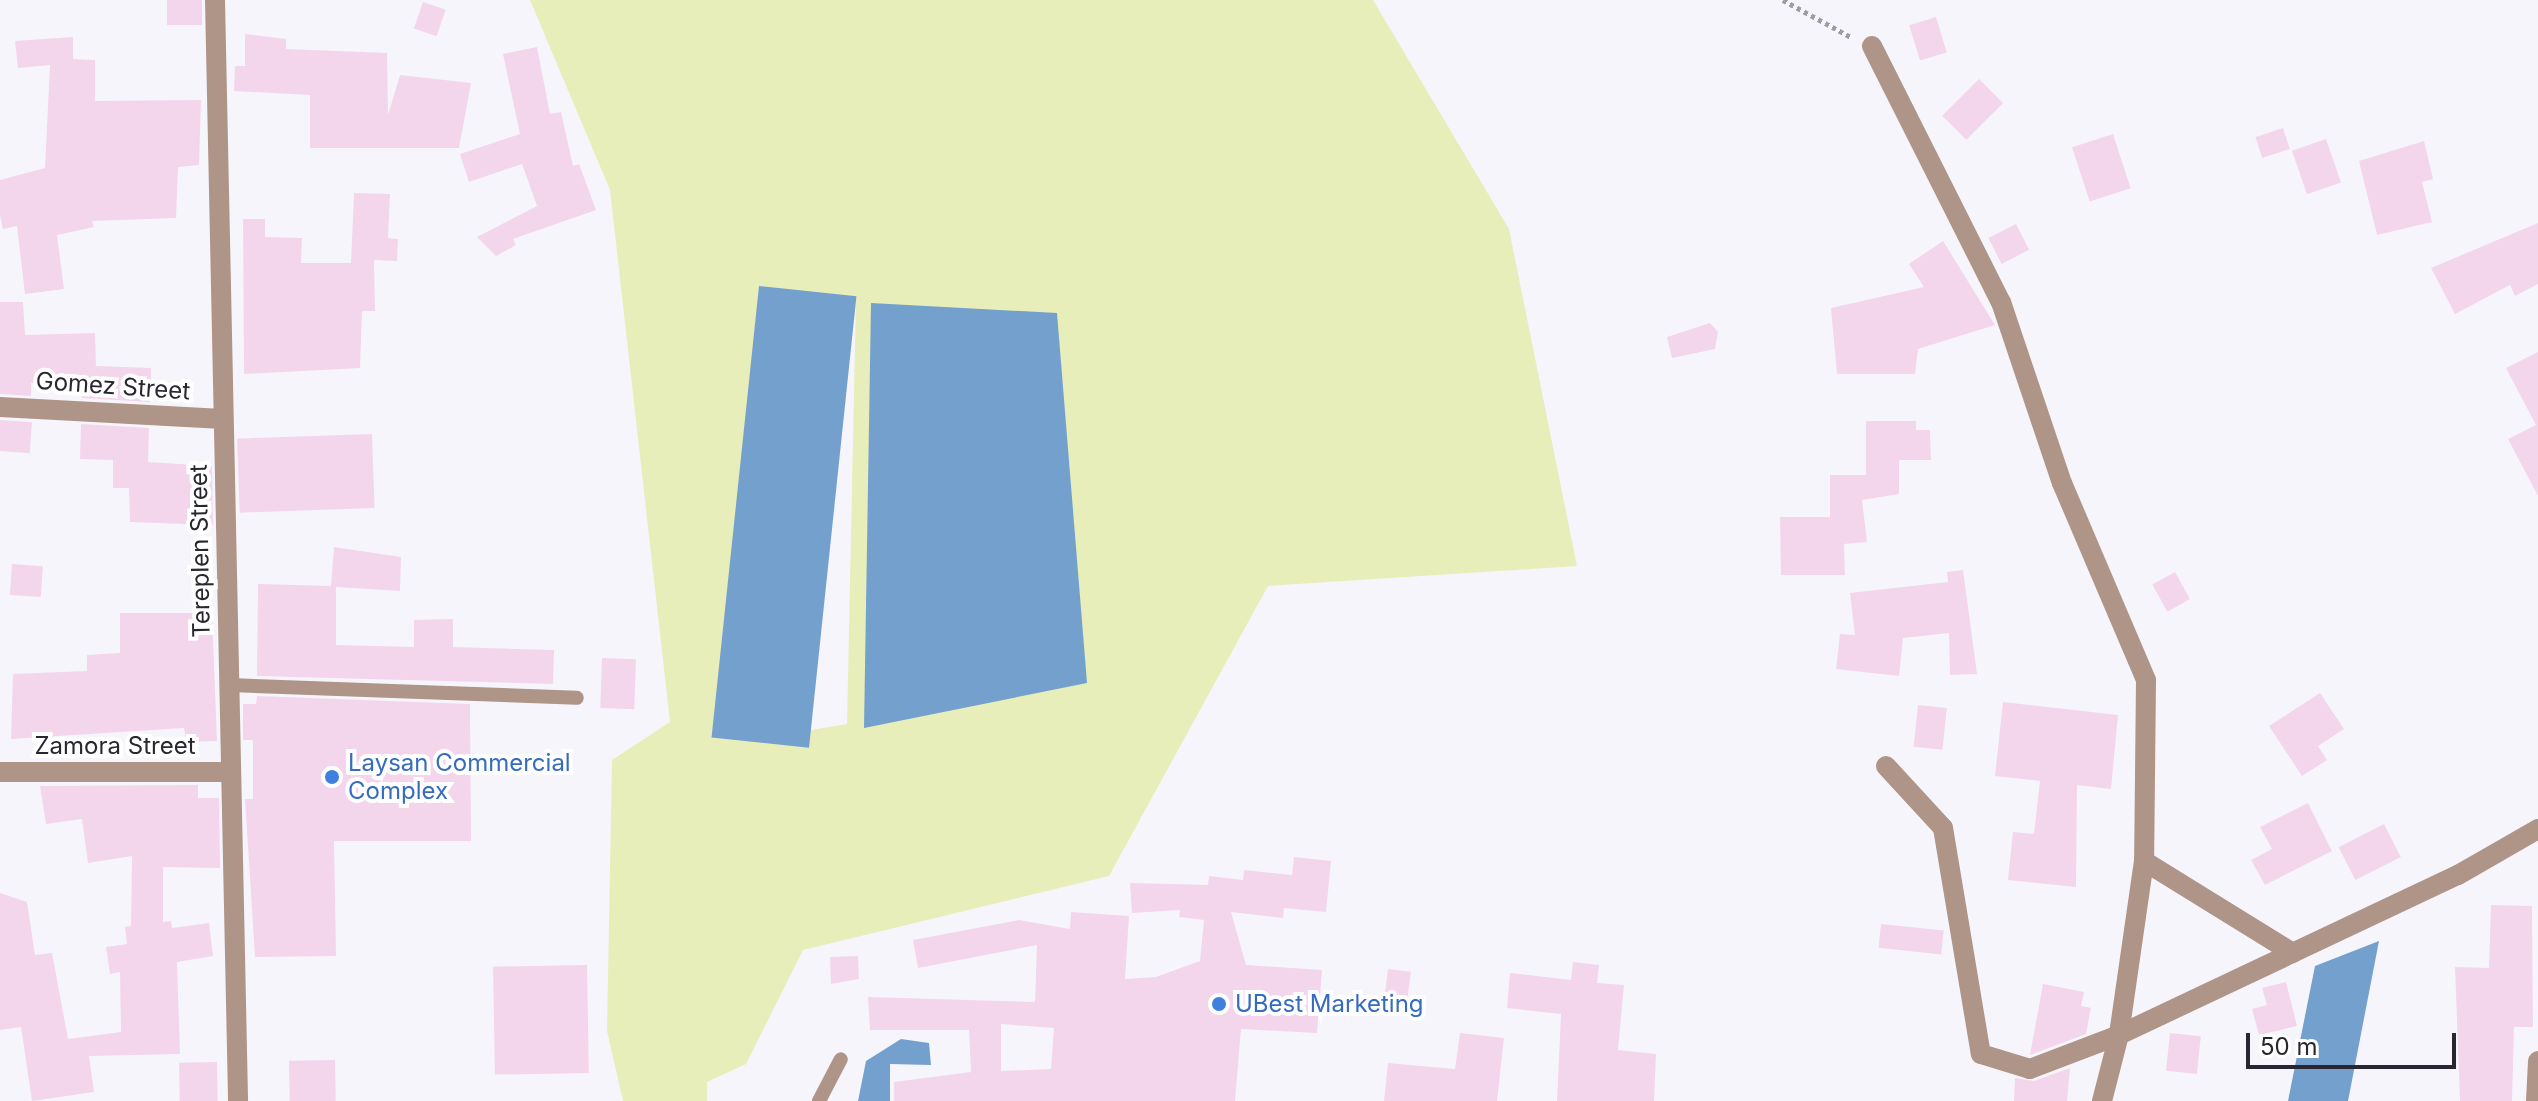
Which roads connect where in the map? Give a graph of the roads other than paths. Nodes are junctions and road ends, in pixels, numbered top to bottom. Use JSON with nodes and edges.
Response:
{"nodes":[{"id":1,"x":215,"y":0,"type":"edge"},
{"id":2,"x":1872,"y":46,"type":"road end"},
{"id":3,"x":0,"y":407,"type":"edge"},
{"id":4,"x":223,"y":419,"type":"junction"},
{"id":5,"x":229,"y":685,"type":"junction"},
{"id":6,"x":577,"y":698,"type":"dead end"},
{"id":7,"x":1886,"y":766,"type":"dead end"},
{"id":8,"x":0,"y":772,"type":"edge"},
{"id":9,"x":230,"y":772,"type":"junction"},
{"id":10,"x":2538,"y":829,"type":"edge"},
{"id":11,"x":2144,"y":861,"type":"junction"},
{"id":12,"x":2293,"y":953,"type":"junction"},
{"id":13,"x":2119,"y":1035,"type":"junction"},
{"id":14,"x":841,"y":1059,"type":"dead end"},
{"id":15,"x":2538,"y":1061,"type":"edge"},
{"id":16,"x":238,"y":1101,"type":"edge"},
{"id":17,"x":819,"y":1101,"type":"edge"},
{"id":18,"x":2102,"y":1101,"type":"edge"},
{"id":19,"x":2536,"y":1101,"type":"edge"}],
"edges":[{"from":1,"to":4,"type":"street","name":"Tereplen Street"},
{"from":2,"to":11,"type":"street"},
{"from":3,"to":4,"type":"street","name":"Gomez Street"},
{"from":4,"to":5,"type":"street","name":"Tereplen Street"},
{"from":5,"to":6,"type":"lane"},
{"from":5,"to":9,"type":"street","name":"Tereplen Street"},
{"from":7,"to":13,"type":"street"},
{"from":8,"to":9,"type":"street","name":"Zamora Street"},
{"from":9,"to":16,"type":"street","name":"Tereplen Street"},
{"from":10,"to":12,"type":"street"},
{"from":11,"to":12,"type":"street"},
{"from":11,"to":13,"type":"street"},
{"from":12,"to":13,"type":"street"},
{"from":13,"to":18,"type":"street"},
{"from":14,"to":17,"type":"lane"},
{"from":15,"to":19,"type":"street"}]}
